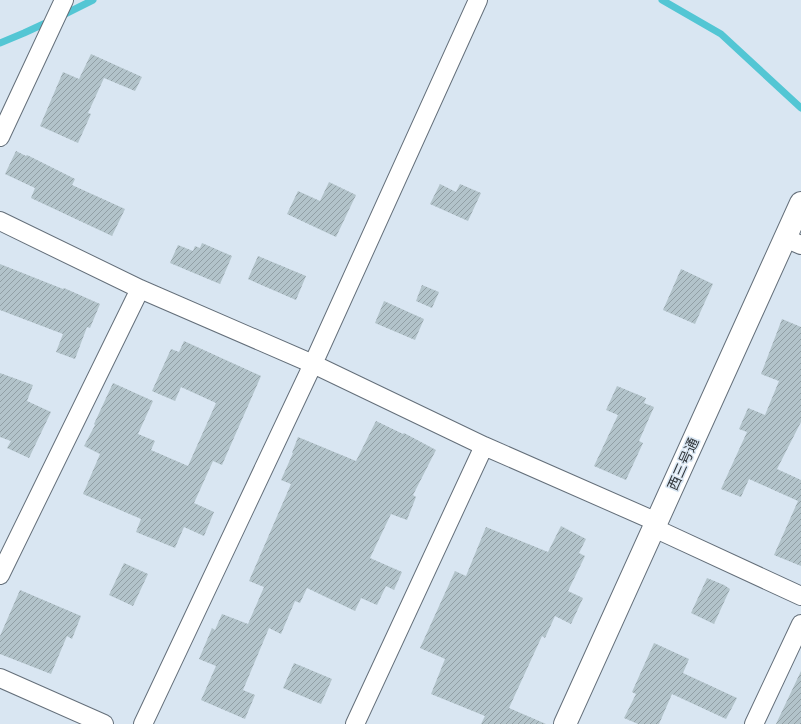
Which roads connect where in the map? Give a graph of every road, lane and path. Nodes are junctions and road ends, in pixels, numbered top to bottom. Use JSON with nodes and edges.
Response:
{"nodes":[{"id":1,"x":64,"y":0,"type":"edge"},
{"id":2,"x":478,"y":0,"type":"edge"},
{"id":3,"x":0,"y":137,"type":"edge"},
{"id":4,"x":801,"y":203,"type":"edge"},
{"id":5,"x":0,"y":222,"type":"edge"},
{"id":6,"x":793,"y":242,"type":"edge"},
{"id":7,"x":140,"y":290,"type":"junction"},
{"id":8,"x":313,"y":364,"type":"junction"},
{"id":9,"x":484,"y":446,"type":"junction"},
{"id":10,"x":655,"y":525,"type":"junction"},
{"id":11,"x":0,"y":576,"type":"edge"},
{"id":12,"x":801,"y":596,"type":"edge"},
{"id":13,"x":801,"y":624,"type":"edge"},
{"id":14,"x":0,"y":678,"type":"edge"},
{"id":15,"x":104,"y":724,"type":"edge"},
{"id":16,"x":143,"y":724,"type":"edge"},
{"id":17,"x":355,"y":724,"type":"edge"},
{"id":18,"x":565,"y":724,"type":"edge"},
{"id":19,"x":754,"y":724,"type":"edge"}],
"edges":[{"from":1,"to":3,"type":"street"},
{"from":2,"to":8,"type":"street"},
{"from":4,"to":6,"type":"street","name":"西三号通"},
{"from":5,"to":7,"type":"street"},
{"from":6,"to":10,"type":"street","name":"西三号通"},
{"from":7,"to":8,"type":"street"},
{"from":7,"to":11,"type":"street"},
{"from":8,"to":9,"type":"street"},
{"from":8,"to":16,"type":"street"},
{"from":9,"to":10,"type":"street"},
{"from":9,"to":17,"type":"street"},
{"from":10,"to":12,"type":"street"},
{"from":10,"to":18,"type":"street","name":"西三号通"},
{"from":13,"to":19,"type":"street"},
{"from":14,"to":15,"type":"street"}]}
